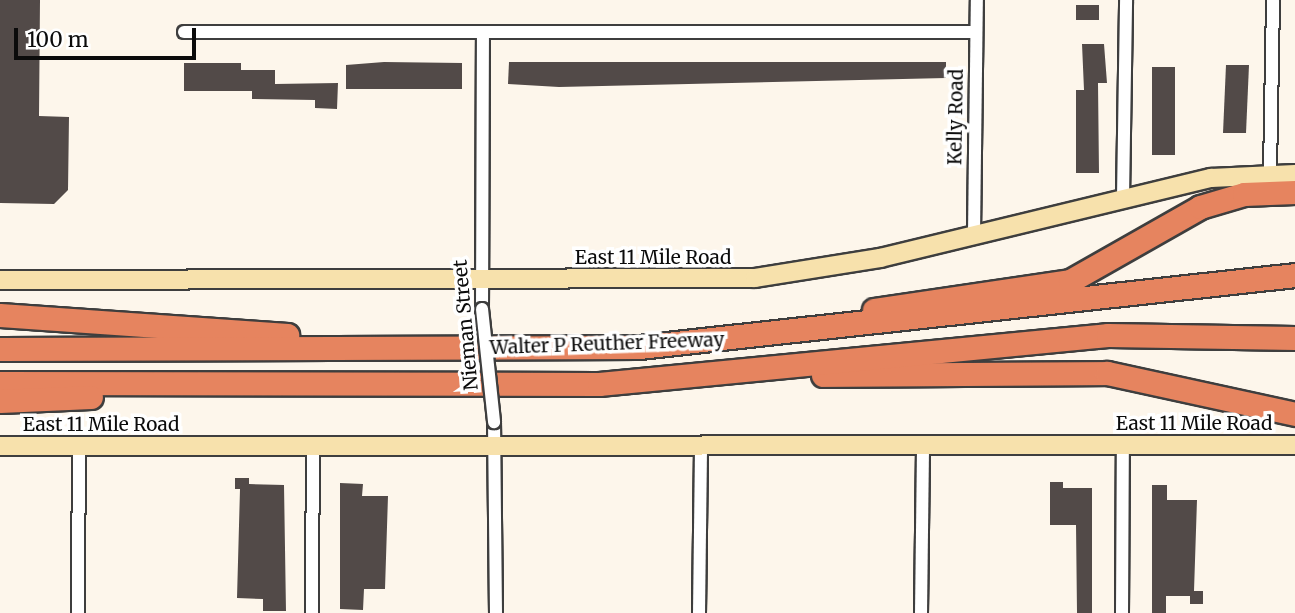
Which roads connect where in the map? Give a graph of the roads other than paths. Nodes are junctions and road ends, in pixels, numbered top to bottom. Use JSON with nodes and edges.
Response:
{"nodes":[{"id":1,"x":977,"y":0,"type":"edge"},
{"id":2,"x":1126,"y":0,"type":"edge"},
{"id":3,"x":1273,"y":0,"type":"edge"},
{"id":4,"x":184,"y":32,"type":"dead end"},
{"id":5,"x":976,"y":32,"type":"junction"},
{"id":6,"x":483,"y":33,"type":"junction"},
{"id":7,"x":1270,"y":172,"type":"junction"},
{"id":8,"x":1295,"y":174,"type":"edge"},
{"id":9,"x":1295,"y":192,"type":"edge"},
{"id":10,"x":1123,"y":197,"type":"junction"},
{"id":11,"x":975,"y":234,"type":"junction"},
{"id":12,"x":1295,"y":275,"type":"edge"},
{"id":13,"x":478,"y":279,"type":"junction"},
{"id":14,"x":0,"y":281,"type":"edge"},
{"id":15,"x":0,"y":315,"type":"edge"},
{"id":16,"x":780,"y":335,"type":"junction"},
{"id":17,"x":1295,"y":338,"type":"edge"},
{"id":18,"x":0,"y":349,"type":"edge"},
{"id":19,"x":555,"y":349,"type":"junction"},
{"id":20,"x":771,"y":371,"type":"junction"},
{"id":21,"x":0,"y":383,"type":"edge"},
{"id":22,"x":236,"y":385,"type":"junction"},
{"id":23,"x":0,"y":401,"type":"edge"},
{"id":24,"x":1295,"y":414,"type":"edge"},
{"id":25,"x":79,"y":445,"type":"junction"},
{"id":26,"x":497,"y":445,"type":"junction"},
{"id":27,"x":701,"y":445,"type":"junction"},
{"id":28,"x":923,"y":445,"type":"junction"},
{"id":29,"x":1123,"y":445,"type":"junction"},
{"id":30,"x":1295,"y":445,"type":"edge"},
{"id":31,"x":0,"y":446,"type":"edge"},
{"id":32,"x":313,"y":446,"type":"junction"},
{"id":33,"x":78,"y":613,"type":"edge"},
{"id":34,"x":312,"y":613,"type":"edge"},
{"id":35,"x":496,"y":613,"type":"edge"},
{"id":36,"x":699,"y":613,"type":"edge"},
{"id":37,"x":921,"y":613,"type":"edge"},
{"id":38,"x":1122,"y":613,"type":"edge"}],
"edges":[{"from":1,"to":5,"type":"street","name":"Kelly Road"},
{"from":2,"to":10,"type":"street"},
{"from":3,"to":7,"type":"street"},
{"from":4,"to":6,"type":"street"},
{"from":5,"to":6,"type":"street"},
{"from":5,"to":11,"type":"street","name":"Kelly Road"},
{"from":6,"to":13,"type":"street","name":"Nieman Street"},
{"from":7,"to":8,"type":"main road","name":"East 11 Mile Road"},
{"from":7,"to":10,"type":"main road","name":"East 11 Mile Road"},
{"from":9,"to":16,"type":"highway"},
{"from":10,"to":11,"type":"main road","name":"East 11 Mile Road"},
{"from":11,"to":13,"type":"main road","name":"East 11 Mile Road"},
{"from":12,"to":16,"type":"highway","name":"Walter P Reuther Freeway"},
{"from":13,"to":14,"type":"main road","name":"East 11 Mile Road"},
{"from":13,"to":26,"type":"street","name":"Nieman Street","bridge":true},
{"from":15,"to":19,"type":"highway"},
{"from":16,"to":19,"type":"highway","name":"Walter P Reuther Freeway"},
{"from":17,"to":20,"type":"highway","name":"Walter P Reuther Freeway"},
{"from":18,"to":19,"type":"highway","name":"Walter P Reuther Freeway"},
{"from":20,"to":22,"type":"highway","name":"Walter P Reuther Freeway"},
{"from":20,"to":24,"type":"highway"},
{"from":21,"to":22,"type":"highway","name":"Walter P Reuther Freeway"},
{"from":22,"to":23,"type":"highway"},
{"from":25,"to":31,"type":"main road","name":"East 11 Mile Road"},
{"from":25,"to":32,"type":"main road","name":"East 11 Mile Road"},
{"from":25,"to":33,"type":"street"},
{"from":26,"to":27,"type":"main road","name":"East 11 Mile Road"},
{"from":26,"to":32,"type":"main road","name":"East 11 Mile Road"},
{"from":26,"to":35,"type":"street","name":"Nieman Street"},
{"from":27,"to":28,"type":"main road","name":"East 11 Mile Road"},
{"from":27,"to":36,"type":"street"},
{"from":28,"to":29,"type":"main road","name":"East 11 Mile Road"},
{"from":28,"to":37,"type":"street"},
{"from":29,"to":30,"type":"main road","name":"East 11 Mile Road"},
{"from":29,"to":38,"type":"street"},
{"from":32,"to":34,"type":"street"}]}
